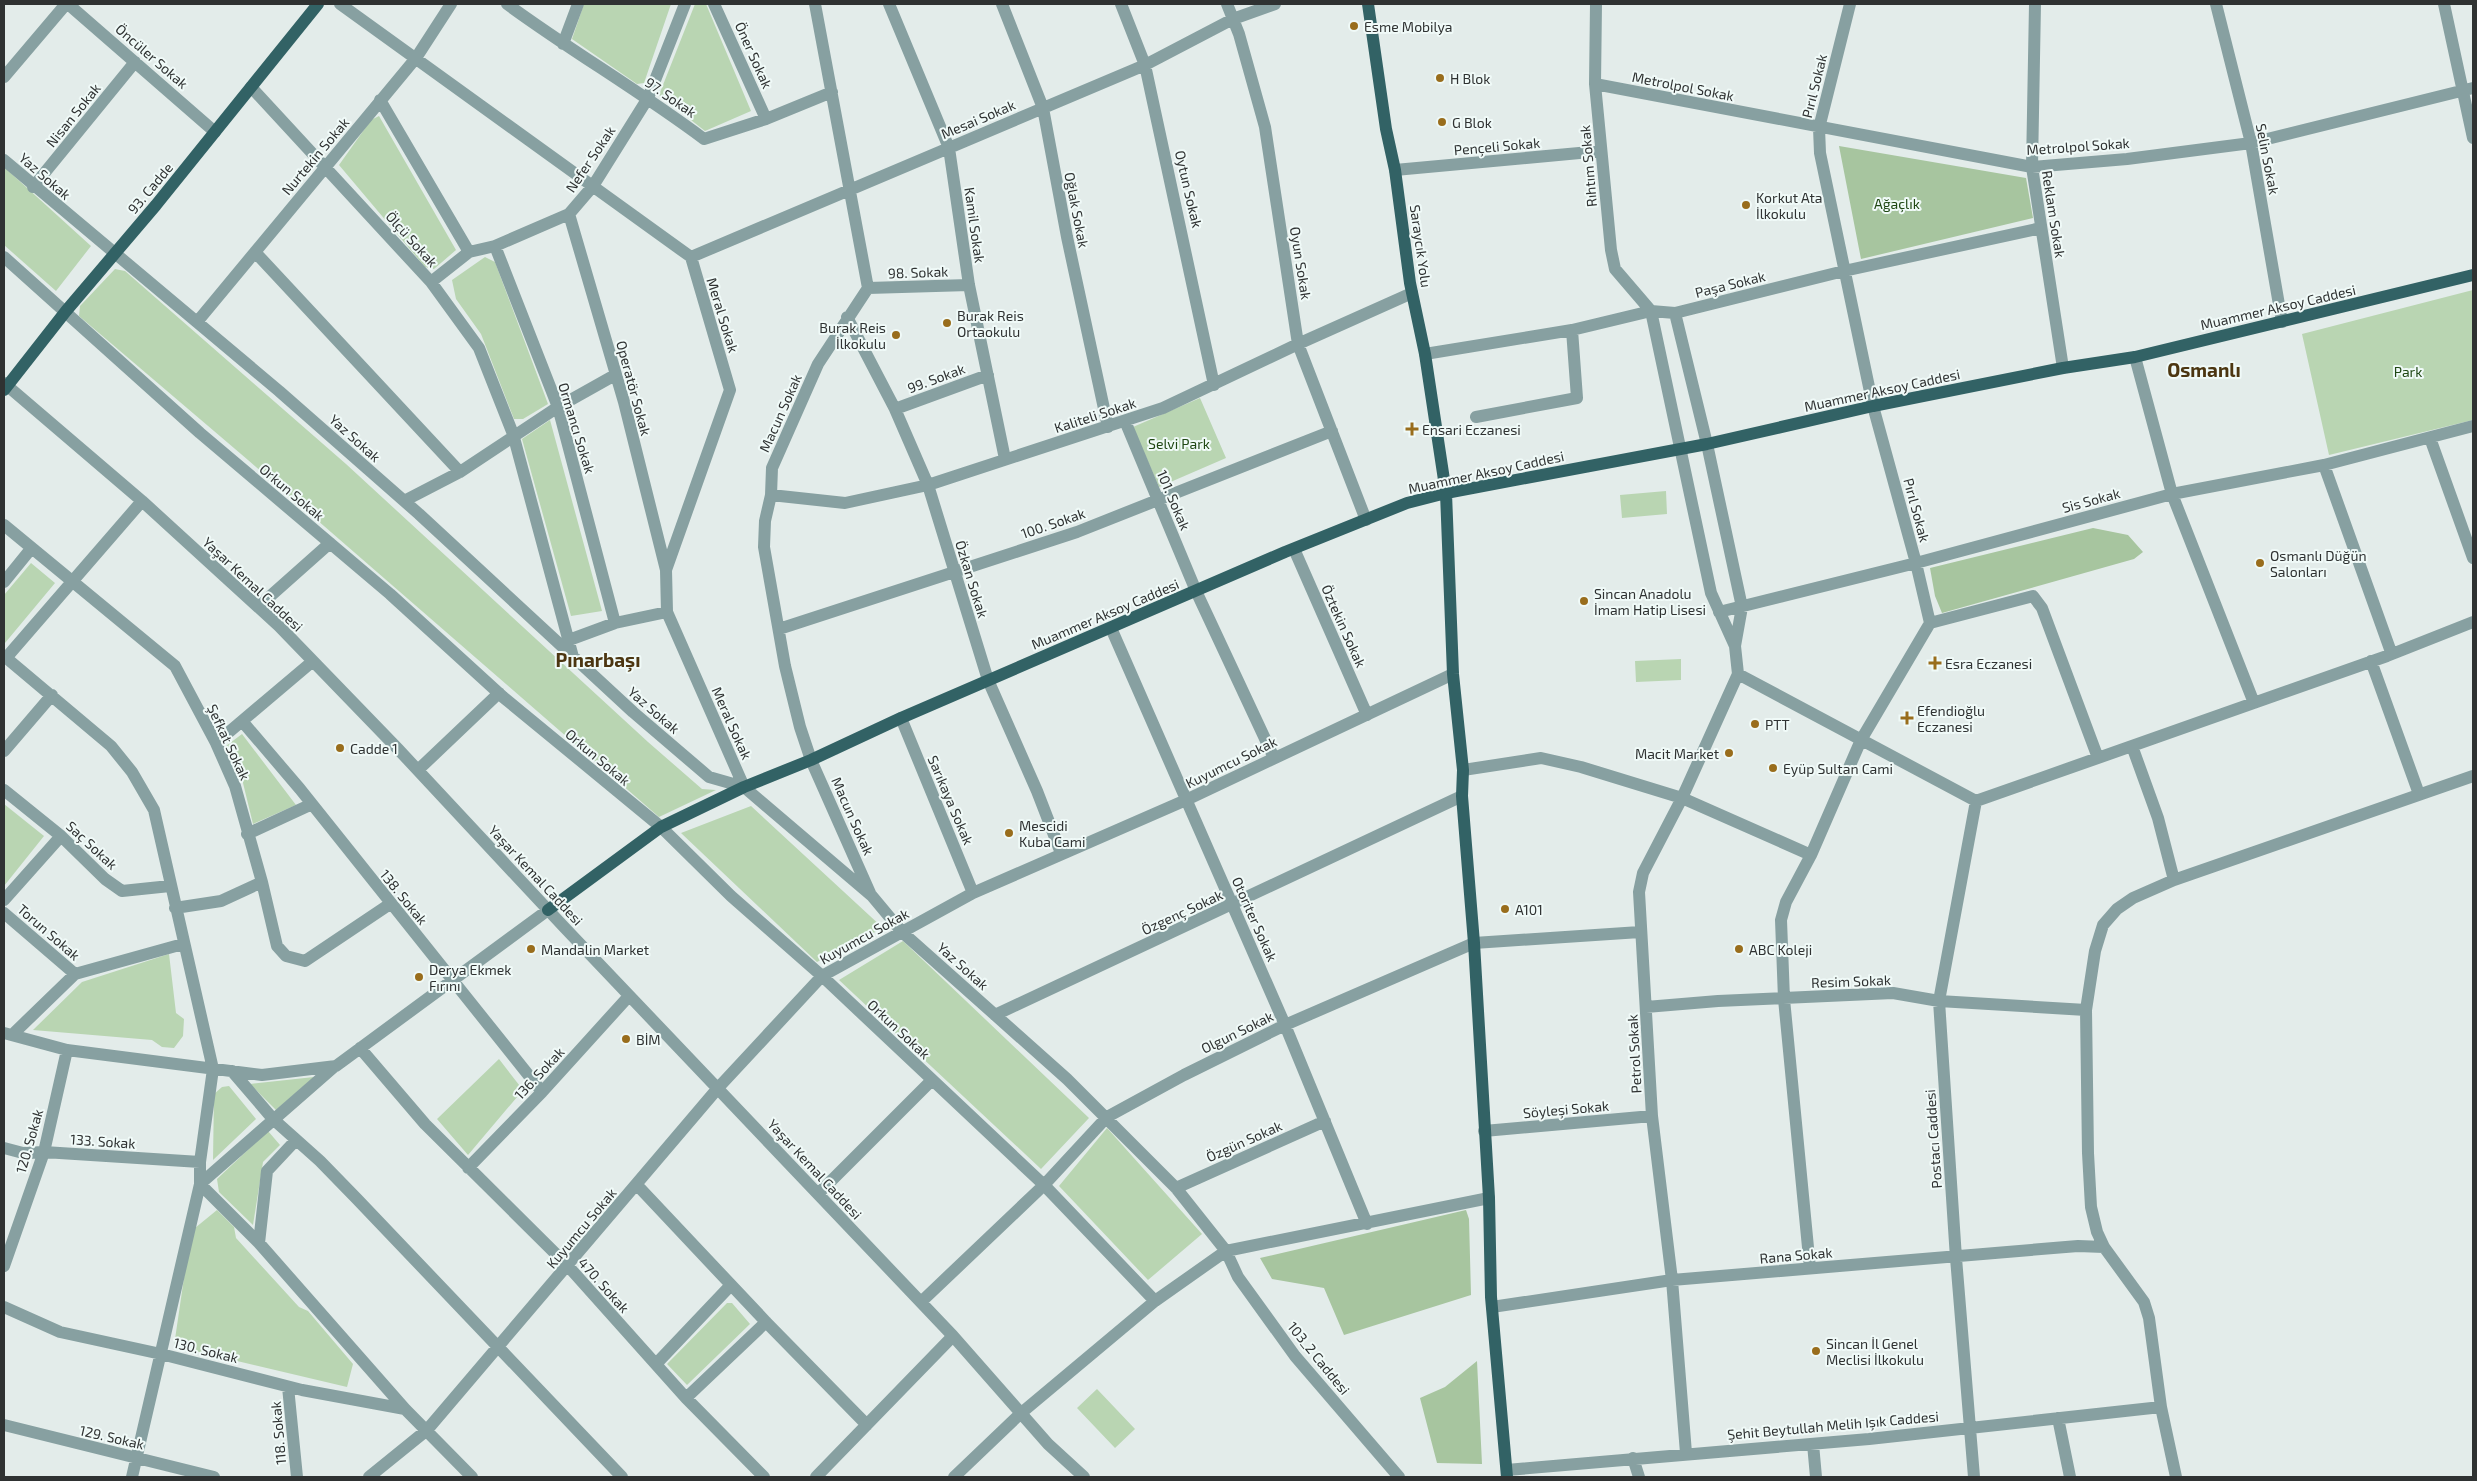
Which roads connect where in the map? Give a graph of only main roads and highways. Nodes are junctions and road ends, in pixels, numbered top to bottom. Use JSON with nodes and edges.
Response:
{"nodes":[{"id":1,"x":318,"y":4,"type":"edge"},
{"id":2,"x":1368,"y":4,"type":"edge"},
{"id":3,"x":2473,"y":275,"type":"edge"},
{"id":4,"x":5,"y":387,"type":"edge"},
{"id":5,"x":1446,"y":493,"type":"junction"},
{"id":6,"x":548,"y":910,"type":"road end"},
{"id":7,"x":1507,"y":1474,"type":"edge"}],
"edges":[{"from":1,"to":4,"type":"main road","name":"93. Cadde"},
{"from":2,"to":5,"type":"main road","name":"Saraycık Yolu"},
{"from":3,"to":5,"type":"main road","name":"Muammer Aksoy Caddesi"},
{"from":5,"to":6,"type":"main road","name":"Muammer Aksoy Caddesi"},
{"from":5,"to":7,"type":"main road","name":"Saraycık Yolu"}]}
